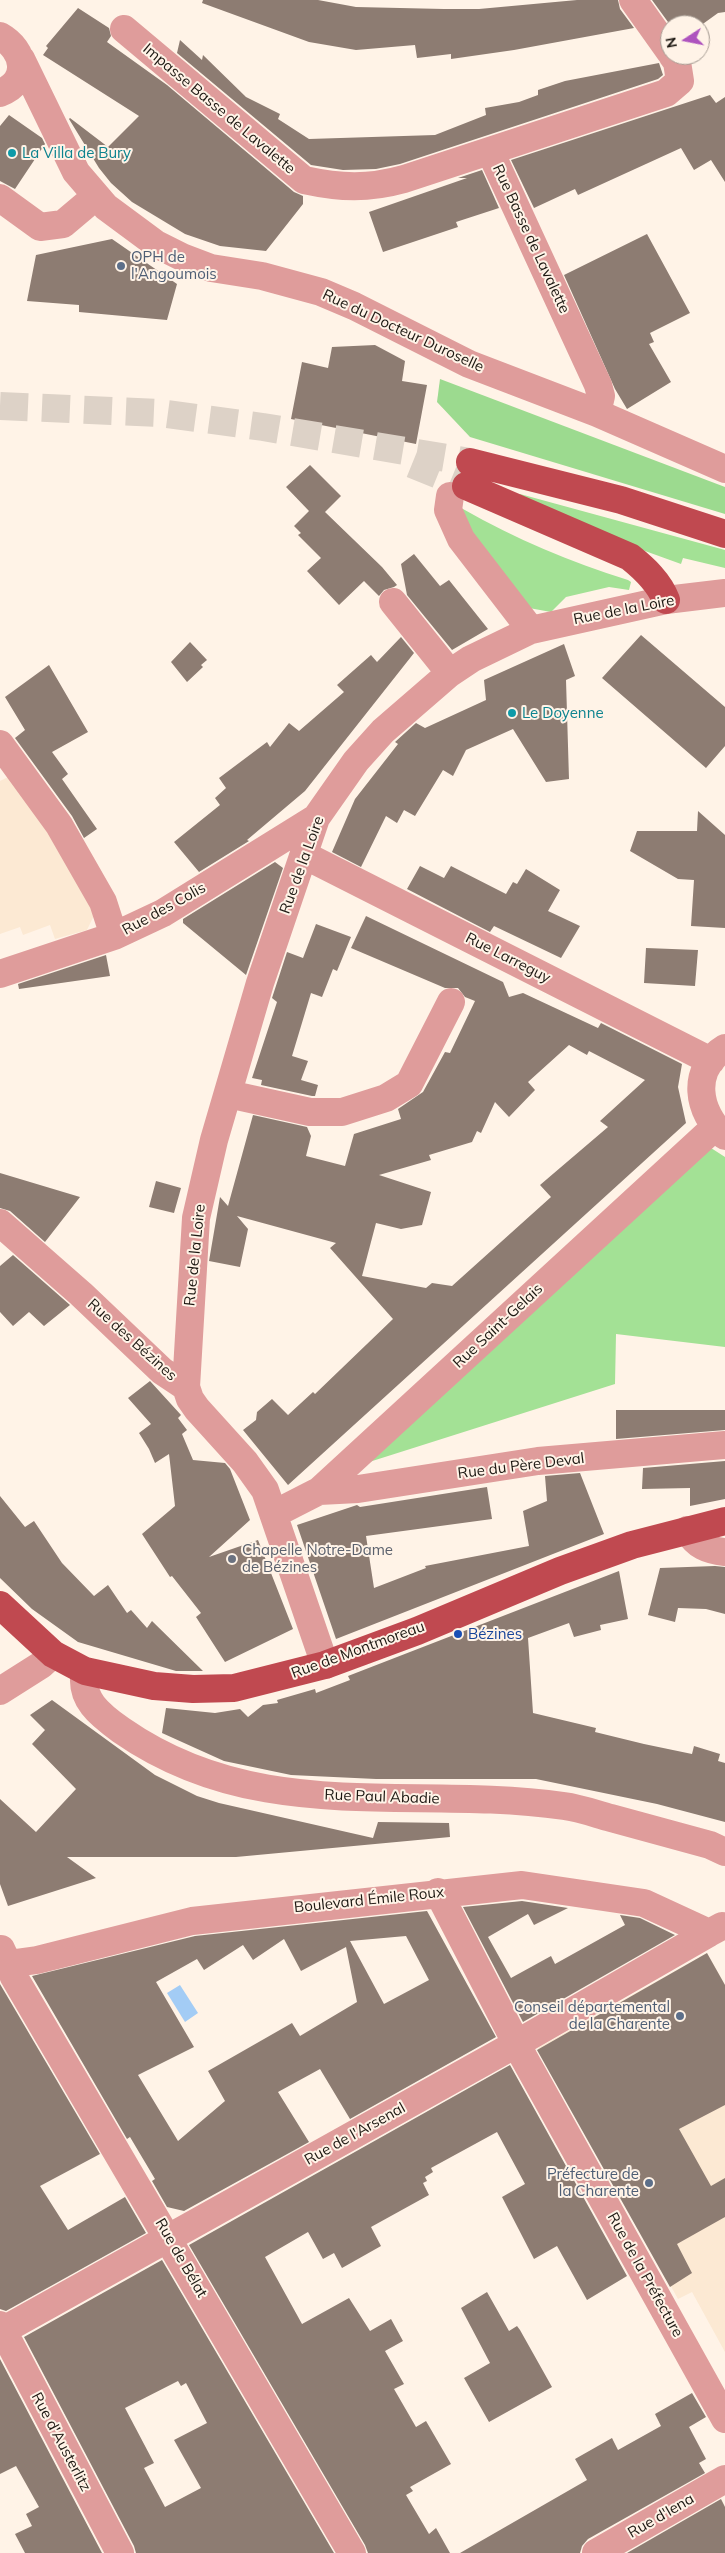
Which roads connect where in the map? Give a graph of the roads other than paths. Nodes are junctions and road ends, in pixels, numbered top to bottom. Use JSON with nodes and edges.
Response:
{"nodes":[{"id":1,"x":634,"y":0,"type":"edge"},
{"id":2,"x":124,"y":29,"type":"dead end"},
{"id":3,"x":0,"y":36,"type":"edge"},
{"id":4,"x":660,"y":38,"type":"edge"},
{"id":5,"x":21,"y":59,"type":"junction"},
{"id":6,"x":677,"y":65,"type":"edge"},
{"id":7,"x":1,"y":93,"type":"edge"},
{"id":8,"x":54,"y":130,"type":"junction"},
{"id":9,"x":490,"y":151,"type":"junction"},
{"id":10,"x":95,"y":197,"type":"junction"},
{"id":11,"x":0,"y":198,"type":"edge"},
{"id":12,"x":597,"y":413,"type":"junction"},
{"id":13,"x":725,"y":470,"type":"edge"},
{"id":14,"x":462,"y":481,"type":"junction"},
{"id":15,"x":725,"y":534,"type":"edge"},
{"id":16,"x":725,"y":593,"type":"edge"},
{"id":17,"x":666,"y":600,"type":"junction"},
{"id":18,"x":393,"y":602,"type":"dead end"},
{"id":19,"x":531,"y":630,"type":"junction"},
{"id":20,"x":450,"y":673,"type":"junction"},
{"id":21,"x":0,"y":744,"type":"edge"},
{"id":22,"x":316,"y":818,"type":"junction"},
{"id":23,"x":304,"y":855,"type":"junction"},
{"id":24,"x":114,"y":936,"type":"junction"},
{"id":25,"x":0,"y":974,"type":"edge"},
{"id":26,"x":451,"y":1002,"type":"dead end"},
{"id":27,"x":718,"y":1055,"type":"edge"},
{"id":28,"x":228,"y":1094,"type":"junction"},
{"id":29,"x":720,"y":1131,"type":"edge"},
{"id":30,"x":0,"y":1223,"type":"edge"},
{"id":31,"x":186,"y":1387,"type":"junction"},
{"id":32,"x":725,"y":1445,"type":"edge"},
{"id":33,"x":319,"y":1491,"type":"junction"},
{"id":34,"x":274,"y":1514,"type":"junction"},
{"id":35,"x":725,"y":1521,"type":"edge"},
{"id":36,"x":687,"y":1530,"type":"junction"},
{"id":37,"x":725,"y":1552,"type":"edge"},
{"id":38,"x":0,"y":1605,"type":"edge"},
{"id":39,"x":53,"y":1654,"type":"junction"},
{"id":40,"x":325,"y":1665,"type":"junction"},
{"id":41,"x":84,"y":1671,"type":"junction"},
{"id":42,"x":0,"y":1691,"type":"edge"},
{"id":43,"x":725,"y":1852,"type":"edge"},
{"id":44,"x":438,"y":1892,"type":"junction"},
{"id":45,"x":717,"y":1928,"type":"edge"},
{"id":46,"x":4,"y":1955,"type":"edge"},
{"id":47,"x":516,"y":2044,"type":"junction"},
{"id":48,"x":169,"y":2238,"type":"junction"},
{"id":49,"x":1,"y":2329,"type":"edge"},
{"id":50,"x":725,"y":2419,"type":"edge"},
{"id":51,"x":725,"y":2479,"type":"edge"},
{"id":52,"x":120,"y":2553,"type":"edge"},
{"id":53,"x":352,"y":2553,"type":"edge"},
{"id":54,"x":596,"y":2553,"type":"edge"}],
"edges":[{"from":1,"to":4,"type":"street"},
{"from":2,"to":9,"type":"street","name":"Impasse Basse de Lavalette"},
{"from":3,"to":5,"type":"street","name":"Rue du Docteur Duroselle"},
{"from":5,"to":7,"type":"street"},
{"from":5,"to":8,"type":"street","name":"Rue du Docteur Duroselle"},
{"from":6,"to":9,"type":"street","name":"Rue Basse de Lavalette"},
{"from":7,"to":8,"type":"street","name":"Rue du Docteur Duroselle"},
{"from":8,"to":10,"type":"street","name":"Rue du Docteur Duroselle"},
{"from":9,"to":12,"type":"street","name":"Rue Basse de Lavalette"},
{"from":10,"to":11,"type":"street"},
{"from":10,"to":12,"type":"street","name":"Rue du Docteur Duroselle"},
{"from":12,"to":13,"type":"street"},
{"from":14,"to":15,"type":"main road"},
{"from":14,"to":17,"type":"main road"},
{"from":14,"to":19,"type":"street"},
{"from":16,"to":17,"type":"street","name":"Rue de la Loire"},
{"from":17,"to":19,"type":"street","name":"Rue de la Loire"},
{"from":18,"to":20,"type":"street"},
{"from":19,"to":20,"type":"street","name":"Rue de la Loire"},
{"from":20,"to":22,"type":"street","name":"Rue de la Loire"},
{"from":21,"to":24,"type":"street"},
{"from":22,"to":23,"type":"street","name":"Rue de la Loire"},
{"from":22,"to":24,"type":"street","name":"Rue des Colis"},
{"from":23,"to":27,"type":"street","name":"Rue Larreguy"},
{"from":23,"to":28,"type":"street","name":"Rue de la Loire"},
{"from":24,"to":25,"type":"street","name":"Rue des Colis"},
{"from":26,"to":28,"type":"street"},
{"from":27,"to":29,"type":"street"},
{"from":28,"to":31,"type":"street","name":"Rue de la Loire"},
{"from":29,"to":33,"type":"street","name":"Rue Saint-Gelais"},
{"from":30,"to":31,"type":"street","name":"Rue des Bézines"},
{"from":31,"to":34,"type":"street","name":"Rue des Bézines"},
{"from":32,"to":33,"type":"street","name":"Rue du Père Deval"},
{"from":33,"to":34,"type":"street","name":"Rue Saint-Gelais"},
{"from":34,"to":40,"type":"street","name":"Rue des Bézines"},
{"from":35,"to":36,"type":"main road","name":"Rue de Montmoreau"},
{"from":36,"to":37,"type":"street"},
{"from":36,"to":40,"type":"main road","name":"Rue de Montmoreau"},
{"from":38,"to":39,"type":"main road","name":"Rue de Montmoreau"},
{"from":39,"to":41,"type":"main road","name":"Rue de Montmoreau"},
{"from":39,"to":42,"type":"street"},
{"from":40,"to":41,"type":"main road","name":"Rue de Montmoreau"},
{"from":41,"to":43,"type":"street","name":"Rue Paul Abadie"},
{"from":44,"to":45,"type":"street","name":"Boulevard Émile Roux"},
{"from":44,"to":46,"type":"street","name":"Boulevard Émile Roux"},
{"from":44,"to":47,"type":"street","name":"Rue de la Préfecture"},
{"from":45,"to":47,"type":"street","name":"Rue de l'Arsenal"},
{"from":46,"to":48,"type":"street","name":"Rue de Bélat"},
{"from":47,"to":48,"type":"street","name":"Rue de l'Arsenal"},
{"from":47,"to":50,"type":"street","name":"Rue de la Préfecture"},
{"from":48,"to":49,"type":"street","name":"Rue de l'Arsenal"},
{"from":48,"to":53,"type":"street","name":"Rue de Bélat"},
{"from":49,"to":52,"type":"street","name":"Rue d'Austerlitz"},
{"from":51,"to":54,"type":"street","name":"Rue d'Iena"}]}
